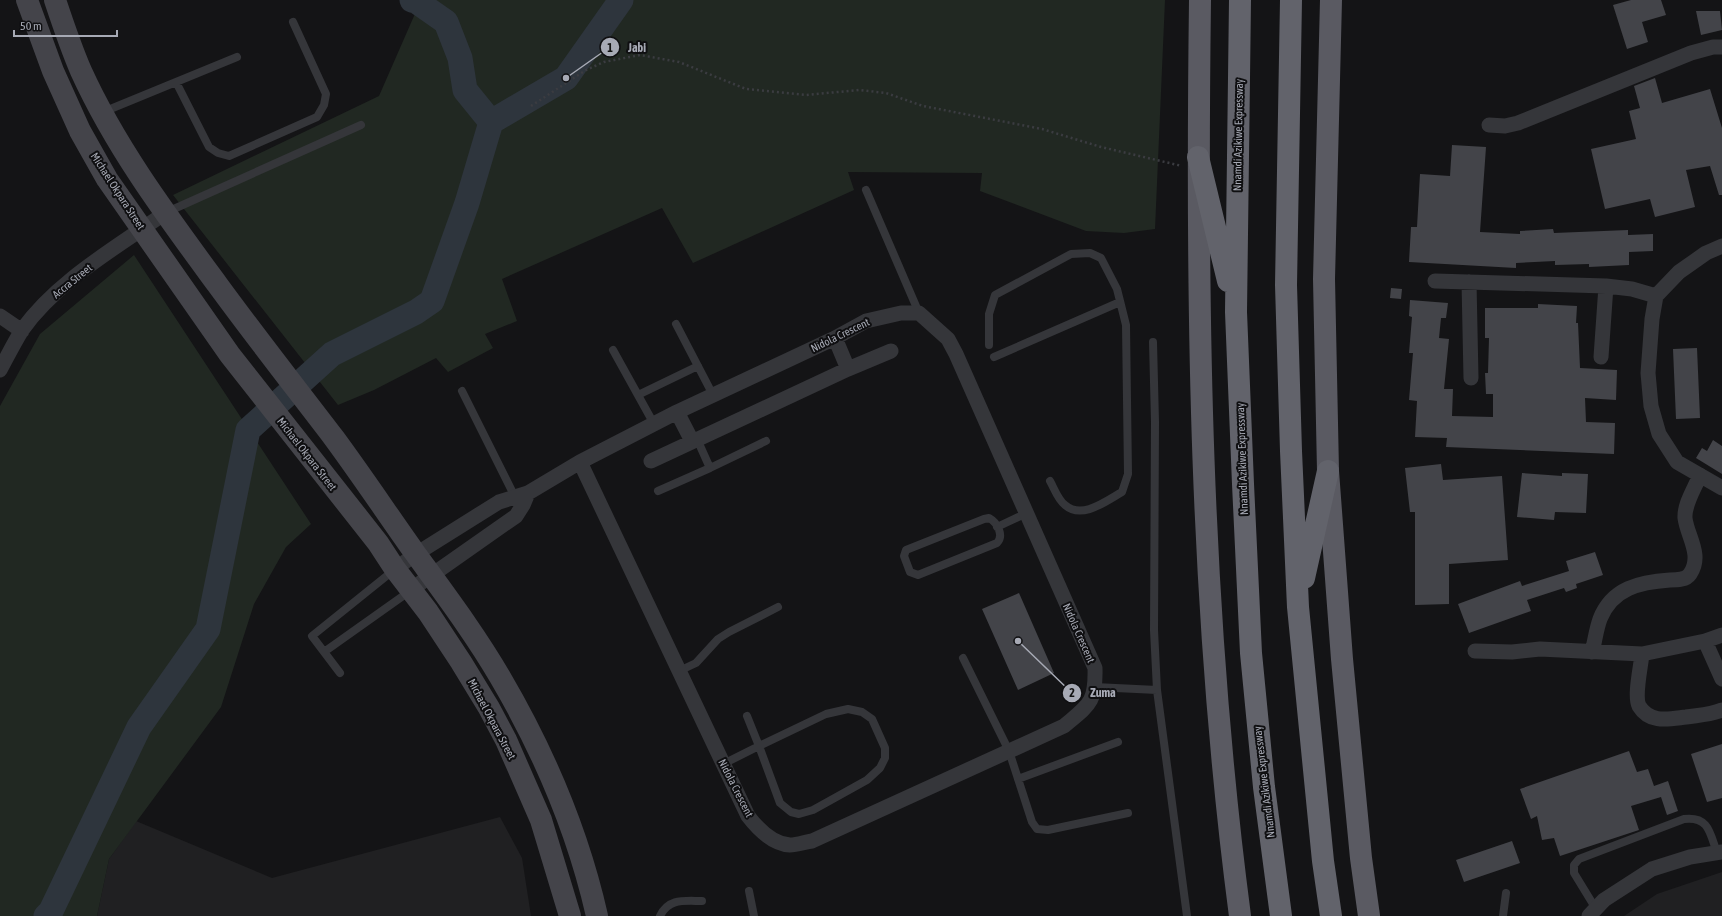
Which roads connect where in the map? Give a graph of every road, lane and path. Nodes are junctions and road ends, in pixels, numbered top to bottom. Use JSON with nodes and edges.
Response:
{"nodes":[{"id":1,"x":27,"y":0,"type":"edge"},
{"id":2,"x":55,"y":0,"type":"edge"},
{"id":3,"x":1200,"y":0,"type":"edge"},
{"id":4,"x":1240,"y":0,"type":"edge"},
{"id":5,"x":1291,"y":0,"type":"edge"},
{"id":6,"x":1331,"y":0,"type":"edge"},
{"id":7,"x":293,"y":22,"type":"dead end"},
{"id":8,"x":1722,"y":47,"type":"edge"},
{"id":9,"x":237,"y":57,"type":"dead end"},
{"id":10,"x":176,"y":82,"type":"junction"},
{"id":11,"x":531,"y":106,"type":"dead end"},
{"id":12,"x":103,"y":113,"type":"junction"},
{"id":13,"x":361,"y":125,"type":"dead end"},
{"id":14,"x":1489,"y":125,"type":"dead end"},
{"id":15,"x":1198,"y":164,"type":"junction"},
{"id":16,"x":866,"y":190,"type":"dead end"},
{"id":17,"x":165,"y":213,"type":"junction"},
{"id":18,"x":142,"y":229,"type":"junction"},
{"id":19,"x":1722,"y":246,"type":"edge"},
{"id":20,"x":1435,"y":281,"type":"dead end"},
{"id":21,"x":1469,"y":282,"type":"junction"},
{"id":22,"x":1606,"y":286,"type":"junction"},
{"id":23,"x":1656,"y":296,"type":"junction"},
{"id":24,"x":1120,"y":302,"type":"junction"},
{"id":25,"x":1236,"y":312,"type":"junction"},
{"id":26,"x":919,"y":313,"type":"junction"},
{"id":27,"x":0,"y":316,"type":"edge"},
{"id":28,"x":676,"y":324,"type":"dead end"},
{"id":29,"x":22,"y":330,"type":"junction"},
{"id":30,"x":835,"y":338,"type":"junction"},
{"id":31,"x":1153,"y":342,"type":"dead end"},
{"id":32,"x":989,"y":345,"type":"dead end"},
{"id":33,"x":613,"y":350,"type":"dead end"},
{"id":34,"x":891,"y":351,"type":"dead end"},
{"id":35,"x":994,"y":357,"type":"dead end"},
{"id":36,"x":1601,"y":357,"type":"dead end"},
{"id":37,"x":698,"y":366,"type":"junction"},
{"id":38,"x":848,"y":369,"type":"junction"},
{"id":39,"x":0,"y":370,"type":"edge"},
{"id":40,"x":1472,"y":378,"type":"dead end"},
{"id":41,"x":462,"y":391,"type":"dead end"},
{"id":42,"x":638,"y":395,"type":"junction"},
{"id":43,"x":713,"y":395,"type":"junction"},
{"id":44,"x":678,"y":412,"type":"junction"},
{"id":45,"x":654,"y":424,"type":"junction"},
{"id":46,"x":695,"y":440,"type":"junction"},
{"id":47,"x":766,"y":441,"type":"dead end"},
{"id":48,"x":651,"y":461,"type":"dead end"},
{"id":49,"x":580,"y":462,"type":"junction"},
{"id":50,"x":710,"y":468,"type":"junction"},
{"id":51,"x":1328,"y":471,"type":"junction"},
{"id":52,"x":1700,"y":475,"type":"junction"},
{"id":53,"x":1050,"y":481,"type":"dead end"},
{"id":54,"x":1722,"y":488,"type":"edge"},
{"id":55,"x":658,"y":491,"type":"dead end"},
{"id":56,"x":521,"y":495,"type":"junction"},
{"id":57,"x":1027,"y":513,"type":"junction"},
{"id":58,"x":997,"y":527,"type":"junction"},
{"id":59,"x":416,"y":554,"type":"junction"},
{"id":60,"x":395,"y":569,"type":"junction"},
{"id":61,"x":432,"y":576,"type":"junction"},
{"id":62,"x":412,"y":589,"type":"junction"},
{"id":63,"x":778,"y":607,"type":"dead end"},
{"id":64,"x":1298,"y":607,"type":"junction"},
{"id":65,"x":1722,"y":635,"type":"edge"},
{"id":66,"x":1705,"y":641,"type":"junction"},
{"id":67,"x":1475,"y":651,"type":"dead end"},
{"id":68,"x":324,"y":652,"type":"junction"},
{"id":69,"x":1592,"y":652,"type":"junction"},
{"id":70,"x":1642,"y":654,"type":"junction"},
{"id":71,"x":963,"y":658,"type":"dead end"},
{"id":72,"x":679,"y":671,"type":"junction"},
{"id":73,"x":340,"y":673,"type":"dead end"},
{"id":74,"x":1722,"y":679,"type":"edge"},
{"id":75,"x":1096,"y":687,"type":"junction"},
{"id":76,"x":1157,"y":690,"type":"junction"},
{"id":77,"x":1722,"y":710,"type":"edge"},
{"id":78,"x":747,"y":716,"type":"dead end"},
{"id":79,"x":1118,"y":742,"type":"dead end"},
{"id":80,"x":759,"y":746,"type":"junction"},
{"id":81,"x":1009,"y":751,"type":"junction"},
{"id":82,"x":723,"y":764,"type":"junction"},
{"id":83,"x":1018,"y":780,"type":"junction"},
{"id":84,"x":1128,"y":813,"type":"dead end"},
{"id":85,"x":1719,"y":852,"type":"edge"},
{"id":86,"x":749,"y":891,"type":"dead end"},
{"id":87,"x":1506,"y":893,"type":"dead end"},
{"id":88,"x":702,"y":901,"type":"dead end"},
{"id":89,"x":1592,"y":912,"type":"edge"},
{"id":90,"x":570,"y":916,"type":"edge"},
{"id":91,"x":597,"y":916,"type":"edge"},
{"id":92,"x":660,"y":916,"type":"edge"},
{"id":93,"x":754,"y":916,"type":"edge"},
{"id":94,"x":1187,"y":916,"type":"edge"},
{"id":95,"x":1240,"y":916,"type":"edge"},
{"id":96,"x":1281,"y":916,"type":"edge"},
{"id":97,"x":1331,"y":916,"type":"edge"},
{"id":98,"x":1369,"y":916,"type":"edge"},
{"id":99,"x":1503,"y":916,"type":"edge"}],
"edges":[{"from":1,"to":18,"type":"main road","name":"Michael Okpara Street"},
{"from":2,"to":12,"type":"main road"},
{"from":3,"to":15,"type":"highway"},
{"from":4,"to":25,"type":"highway","name":"Nnamdi Azikiwe Expressway"},
{"from":5,"to":64,"type":"highway"},
{"from":6,"to":51,"type":"highway"},
{"from":7,"to":10,"type":"lane"},
{"from":8,"to":14,"type":"street"},
{"from":9,"to":10,"type":"lane"},
{"from":10,"to":12,"type":"lane"},
{"from":11,"to":15,"type":"path"},
{"from":12,"to":17,"type":"main road"},
{"from":13,"to":17,"type":"lane"},
{"from":15,"to":25,"type":"highway"},
{"from":15,"to":95,"type":"highway"},
{"from":16,"to":26,"type":"lane"},
{"from":17,"to":18,"type":"street","name":"Accra Street"},
{"from":17,"to":59,"type":"main road"},
{"from":18,"to":29,"type":"street","name":"Accra Street"},
{"from":18,"to":60,"type":"main road","name":"Michael Okpara Street"},
{"from":19,"to":23,"type":"street"},
{"from":20,"to":21,"type":"street"},
{"from":21,"to":22,"type":"street"},
{"from":21,"to":40,"type":"street"},
{"from":22,"to":23,"type":"street"},
{"from":22,"to":36,"type":"street"},
{"from":23,"to":52,"type":"street"},
{"from":24,"to":32,"type":"lane"},
{"from":24,"to":35,"type":"lane"},
{"from":24,"to":53,"type":"lane"},
{"from":25,"to":96,"type":"highway","name":"Nnamdi Azikiwe Expressway"},
{"from":26,"to":30,"type":"street","name":"Nidola Crescent"},
{"from":26,"to":57,"type":"street","name":"Nidola Crescent"},
{"from":27,"to":29,"type":"street"},
{"from":28,"to":37,"type":"lane"},
{"from":29,"to":39,"type":"street","name":"Accra Street"},
{"from":30,"to":38,"type":"street"},
{"from":30,"to":43,"type":"street","name":"Nidola Crescent"},
{"from":31,"to":76,"type":"lane"},
{"from":33,"to":42,"type":"lane"},
{"from":34,"to":38,"type":"street"},
{"from":37,"to":42,"type":"lane"},
{"from":37,"to":43,"type":"lane"},
{"from":38,"to":46,"type":"street"},
{"from":41,"to":56,"type":"lane"},
{"from":42,"to":45,"type":"lane"},
{"from":43,"to":44,"type":"street","name":"Nidola Crescent"},
{"from":44,"to":45,"type":"street","name":"Nidola Crescent"},
{"from":44,"to":46,"type":"street"},
{"from":45,"to":49,"type":"street","name":"Nidola Crescent"},
{"from":46,"to":48,"type":"street"},
{"from":46,"to":50,"type":"lane"},
{"from":47,"to":50,"type":"lane"},
{"from":49,"to":56,"type":"street","name":"Nidola Crescent"},
{"from":49,"to":72,"type":"street","name":"Nidola Crescent"},
{"from":50,"to":55,"type":"lane"},
{"from":51,"to":64,"type":"highway"},
{"from":51,"to":98,"type":"highway"},
{"from":52,"to":54,"type":"street"},
{"from":52,"to":69,"type":"street"},
{"from":56,"to":59,"type":"street","name":"Nidola Crescent"},
{"from":56,"to":61,"type":"street"},
{"from":57,"to":58,"type":"lane"},
{"from":57,"to":75,"type":"street","name":"Nidola Crescent"},
{"from":58,"to":58,"type":"lane"},
{"from":59,"to":60,"type":"street","name":"Nidola Crescent"},
{"from":59,"to":61,"type":"main road"},
{"from":60,"to":62,"type":"main road","name":"Michael Okpara Street"},
{"from":60,"to":68,"type":"lane"},
{"from":61,"to":62,"type":"street"},
{"from":61,"to":91,"type":"main road"},
{"from":62,"to":68,"type":"lane"},
{"from":62,"to":90,"type":"main road","name":"Michael Okpara Street"},
{"from":63,"to":72,"type":"lane"},
{"from":64,"to":97,"type":"highway"},
{"from":65,"to":66,"type":"street"},
{"from":66,"to":70,"type":"street"},
{"from":66,"to":74,"type":"street"},
{"from":67,"to":69,"type":"street"},
{"from":68,"to":73,"type":"lane"},
{"from":69,"to":70,"type":"street"},
{"from":70,"to":77,"type":"street"},
{"from":71,"to":81,"type":"lane"},
{"from":72,"to":82,"type":"street","name":"Nidola Crescent"},
{"from":75,"to":76,"type":"lane"},
{"from":75,"to":81,"type":"street","name":"Nidola Crescent"},
{"from":76,"to":94,"type":"lane"},
{"from":78,"to":80,"type":"lane"},
{"from":79,"to":83,"type":"lane"},
{"from":80,"to":80,"type":"lane"},
{"from":80,"to":82,"type":"lane"},
{"from":81,"to":82,"type":"street","name":"Nidola Crescent"},
{"from":81,"to":83,"type":"lane"},
{"from":83,"to":84,"type":"lane"},
{"from":85,"to":89,"type":"street"},
{"from":85,"to":89,"type":"lane"},
{"from":86,"to":93,"type":"lane"},
{"from":87,"to":99,"type":"lane"},
{"from":88,"to":92,"type":"lane"}]}
